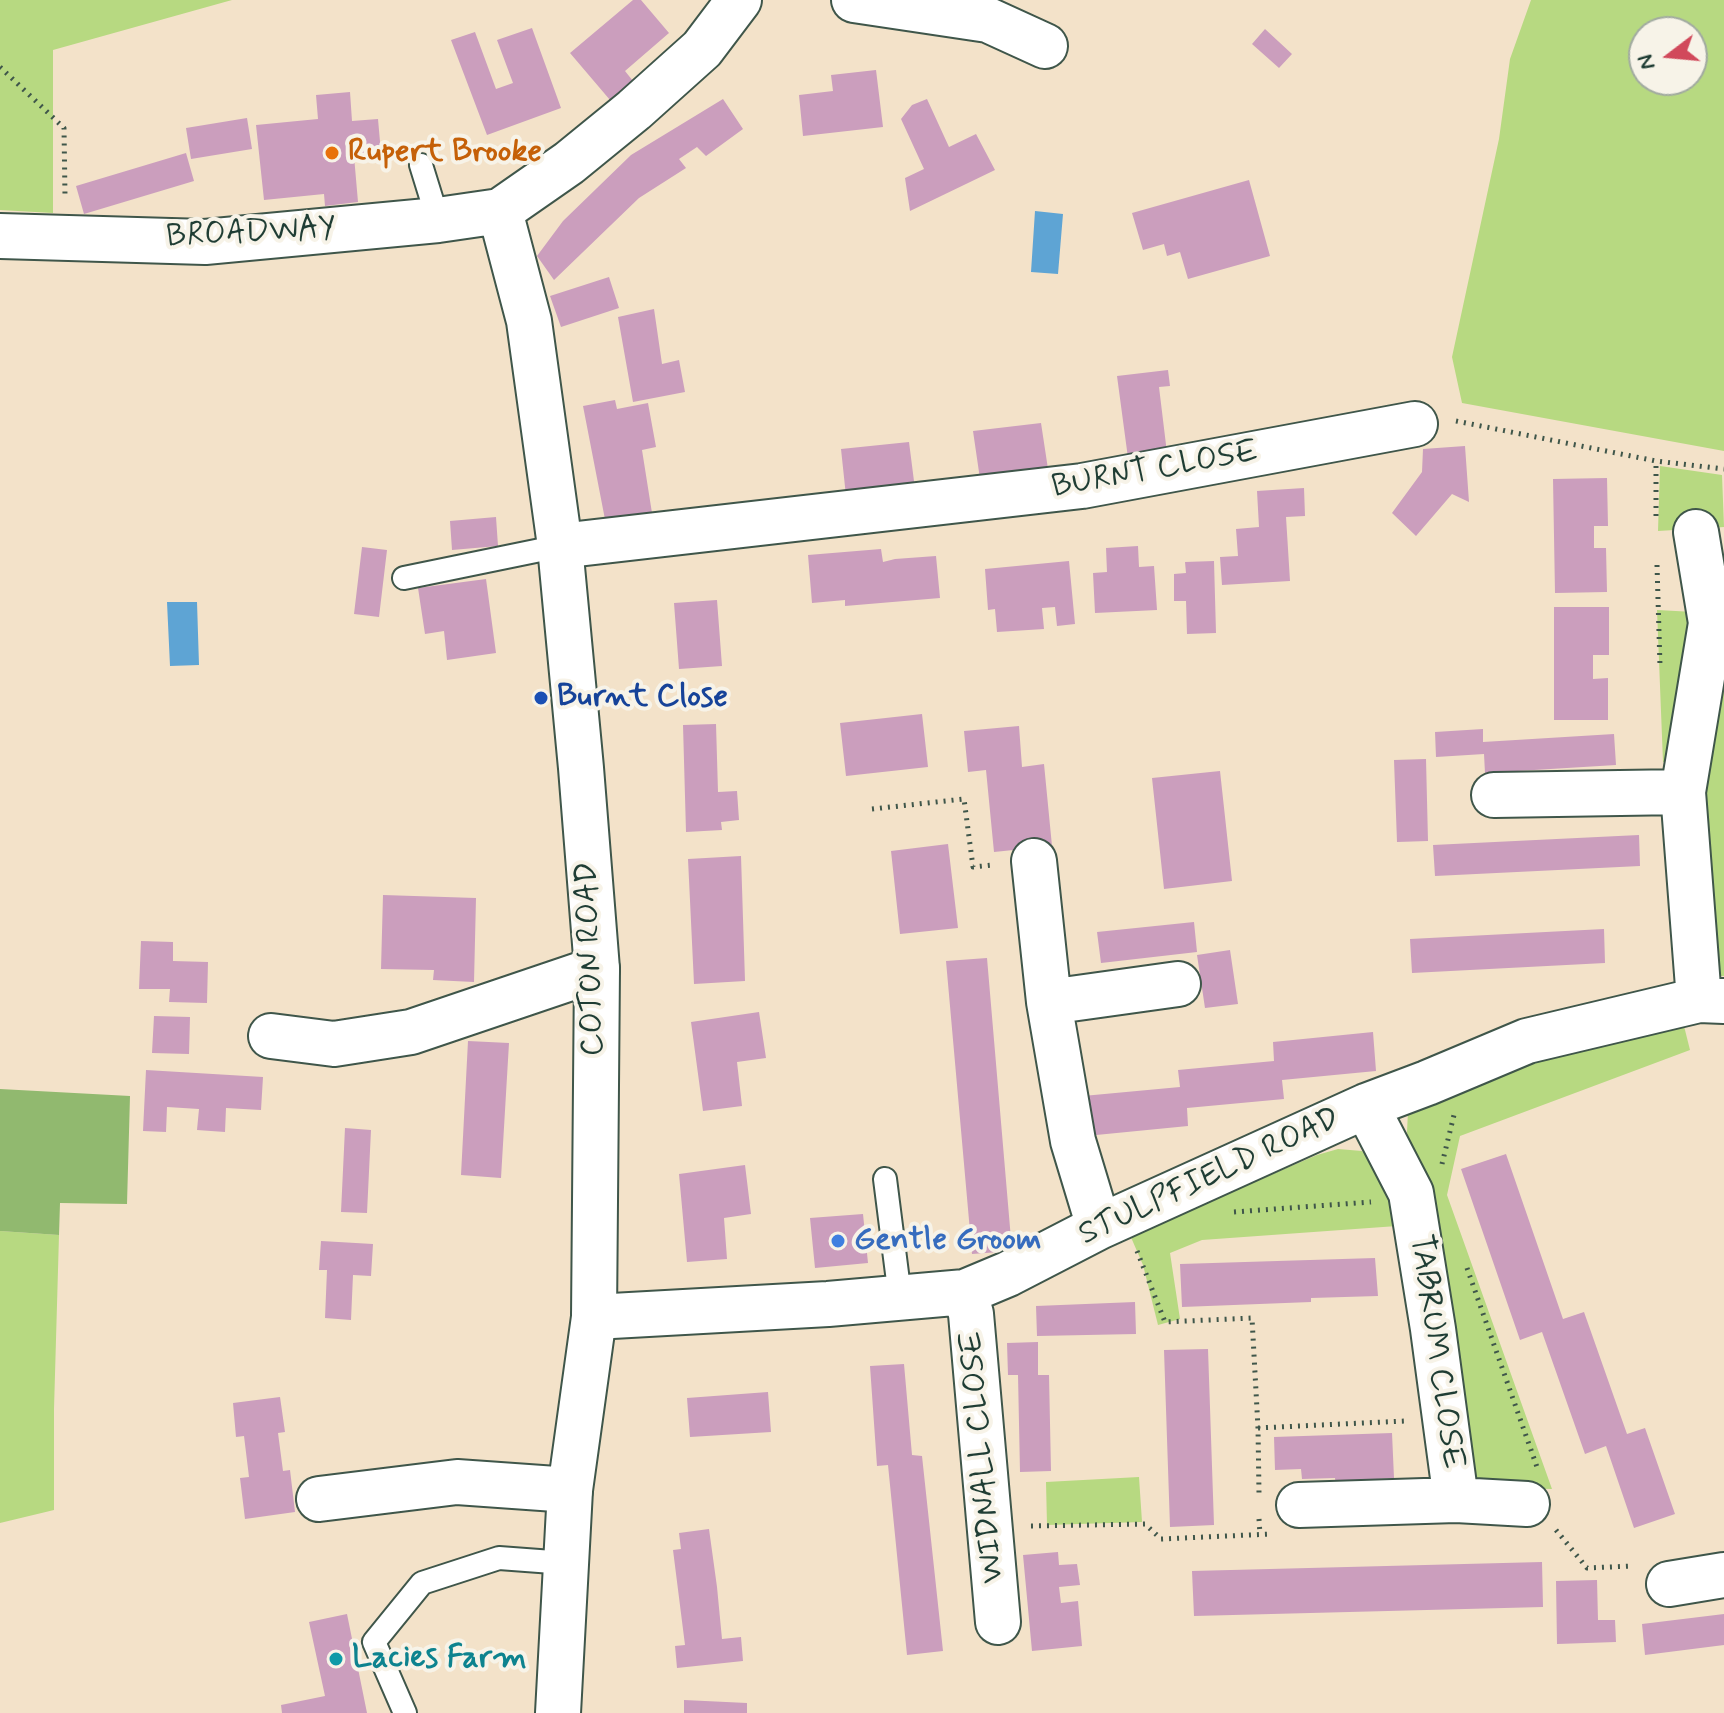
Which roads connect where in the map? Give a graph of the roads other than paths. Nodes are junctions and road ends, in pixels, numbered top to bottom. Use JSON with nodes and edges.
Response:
{"nodes":[{"id":1,"x":739,"y":0,"type":"edge"},
{"id":2,"x":854,"y":0,"type":"edge"},
{"id":3,"x":1045,"y":46,"type":"dead end"},
{"id":4,"x":421,"y":165,"type":"dead end"},
{"id":5,"x":500,"y":211,"type":"junction"},
{"id":6,"x":438,"y":220,"type":"junction"},
{"id":7,"x":0,"y":236,"type":"edge"},
{"id":8,"x":1415,"y":424,"type":"road end"},
{"id":9,"x":1696,"y":532,"type":"dead end"},
{"id":10,"x":560,"y":546,"type":"junction"},
{"id":11,"x":404,"y":578,"type":"dead end"},
{"id":12,"x":1683,"y":792,"type":"junction"},
{"id":13,"x":1494,"y":795,"type":"dead end"},
{"id":14,"x":1034,"y":861,"type":"road end"},
{"id":15,"x":597,"y":969,"type":"junction"},
{"id":16,"x":1178,"y":984,"type":"dead end"},
{"id":17,"x":1712,"y":1000,"type":"edge"},
{"id":18,"x":1049,"y":1002,"type":"junction"},
{"id":19,"x":271,"y":1036,"type":"dead end"},
{"id":20,"x":1366,"y":1106,"type":"junction"},
{"id":21,"x":885,"y":1179,"type":"dead end"},
{"id":22,"x":1117,"y":1237,"type":"junction"},
{"id":23,"x":965,"y":1292,"type":"junction"},
{"id":24,"x":900,"y":1297,"type":"junction"},
{"id":25,"x":594,"y":1317,"type":"junction"},
{"id":26,"x":570,"y":1490,"type":"junction"},
{"id":27,"x":319,"y":1499,"type":"dead end"},
{"id":28,"x":1456,"y":1500,"type":"junction"},
{"id":29,"x":1541,"y":1500,"type":"road end"},
{"id":30,"x":1299,"y":1505,"type":"road end"},
{"id":31,"x":566,"y":1563,"type":"junction"},
{"id":32,"x":1724,"y":1575,"type":"edge"},
{"id":33,"x":1669,"y":1584,"type":"road end"},
{"id":34,"x":998,"y":1622,"type":"dead end"},
{"id":35,"x":405,"y":1713,"type":"edge"},
{"id":36,"x":558,"y":1713,"type":"edge"}],
"edges":[{"from":1,"to":5,"type":"street"},
{"from":2,"to":3,"type":"street"},
{"from":4,"to":6,"type":"lane"},
{"from":5,"to":6,"type":"street","name":"BROADWAY"},
{"from":5,"to":10,"type":"street","name":"COTON ROAD"},
{"from":6,"to":7,"type":"street","name":"BROADWAY"},
{"from":8,"to":10,"type":"street","name":"BURNT CLOSE"},
{"from":9,"to":12,"type":"street"},
{"from":10,"to":11,"type":"lane"},
{"from":10,"to":15,"type":"street","name":"COTON ROAD"},
{"from":12,"to":13,"type":"street"},
{"from":12,"to":17,"type":"street"},
{"from":14,"to":18,"type":"street"},
{"from":15,"to":19,"type":"street"},
{"from":15,"to":25,"type":"street","name":"COTON ROAD"},
{"from":16,"to":18,"type":"street"},
{"from":17,"to":20,"type":"street","name":"STULPFIELD ROAD"},
{"from":18,"to":22,"type":"street"},
{"from":20,"to":22,"type":"street","name":"STULPFIELD ROAD"},
{"from":20,"to":28,"type":"street","name":"TABRUM CLOSE"},
{"from":21,"to":24,"type":"lane"},
{"from":22,"to":23,"type":"street","name":"STULPFIELD ROAD"},
{"from":23,"to":24,"type":"street","name":"STULPFIELD ROAD"},
{"from":23,"to":34,"type":"street","name":"WIDNALL CLOSE"},
{"from":24,"to":25,"type":"street","name":"STULPFIELD ROAD"},
{"from":25,"to":26,"type":"street","name":"COTON ROAD"},
{"from":26,"to":27,"type":"street"},
{"from":26,"to":31,"type":"street","name":"COTON ROAD"},
{"from":28,"to":29,"type":"street"},
{"from":28,"to":30,"type":"street","name":"TABRUM CLOSE"},
{"from":31,"to":35,"type":"lane"},
{"from":31,"to":36,"type":"street","name":"COTON ROAD"},
{"from":32,"to":33,"type":"street"}]}
